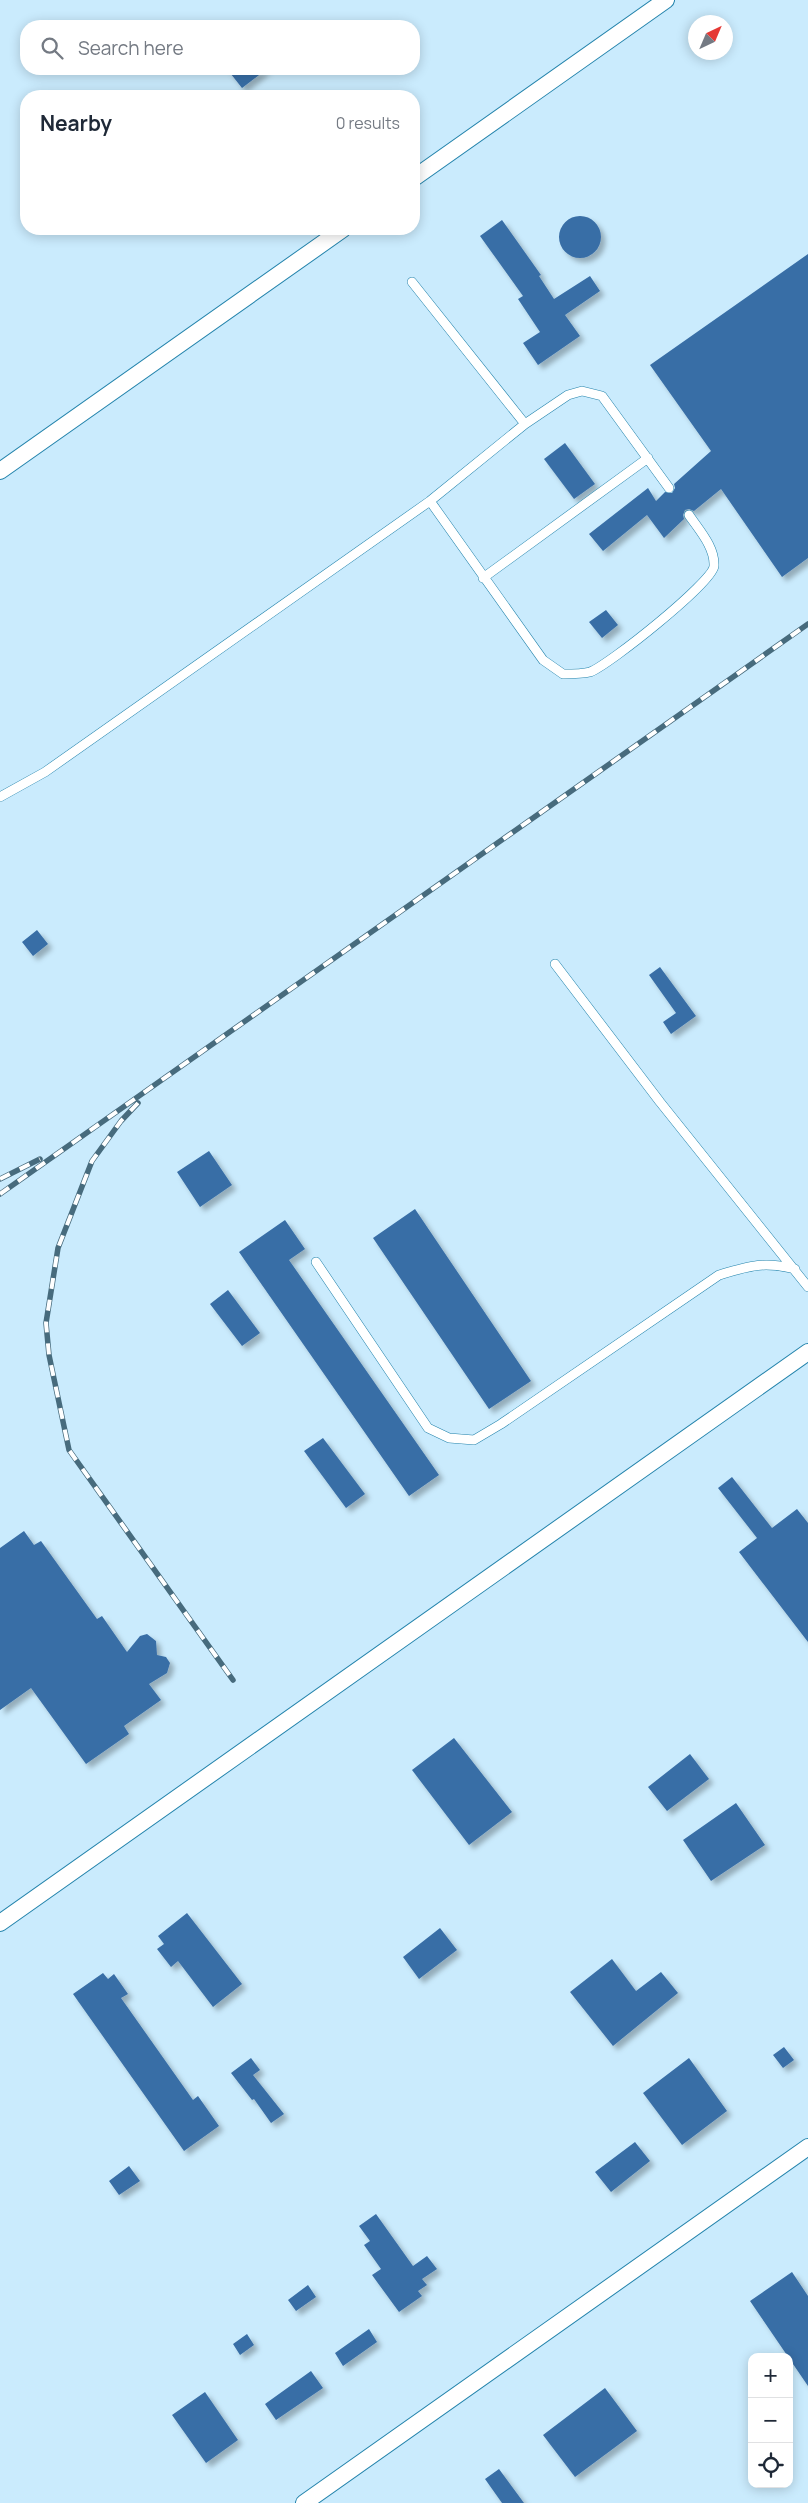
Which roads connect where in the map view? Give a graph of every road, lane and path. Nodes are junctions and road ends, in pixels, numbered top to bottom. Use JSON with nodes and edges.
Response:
{"nodes":[{"id":1,"x":666,"y":0,"type":"edge"},
{"id":2,"x":420,"y":174,"type":"edge"},
{"id":3,"x":334,"y":235,"type":"edge"},
{"id":4,"x":412,"y":282,"type":"dead end"},
{"id":5,"x":525,"y":424,"type":"junction"},
{"id":6,"x":648,"y":458,"type":"junction"},
{"id":7,"x":0,"y":471,"type":"edge"},
{"id":8,"x":669,"y":488,"type":"dead end"},
{"id":9,"x":430,"y":501,"type":"junction"},
{"id":10,"x":689,"y":515,"type":"dead end"},
{"id":11,"x":483,"y":578,"type":"junction"},
{"id":12,"x":0,"y":797,"type":"edge"},
{"id":13,"x":555,"y":964,"type":"dead end"},
{"id":14,"x":316,"y":1262,"type":"dead end"},
{"id":15,"x":795,"y":1269,"type":"junction"},
{"id":16,"x":808,"y":1288,"type":"edge"},
{"id":17,"x":808,"y":1352,"type":"edge"},
{"id":18,"x":0,"y":1923,"type":"edge"},
{"id":19,"x":808,"y":2147,"type":"edge"},
{"id":20,"x":304,"y":2503,"type":"edge"}],
"edges":[{"from":1,"to":2,"type":"street"},
{"from":3,"to":7,"type":"street"},
{"from":4,"to":5,"type":"lane"},
{"from":5,"to":6,"type":"lane"},
{"from":5,"to":9,"type":"lane"},
{"from":6,"to":8,"type":"lane"},
{"from":6,"to":11,"type":"lane"},
{"from":9,"to":11,"type":"lane"},
{"from":9,"to":12,"type":"lane"},
{"from":10,"to":11,"type":"lane"},
{"from":13,"to":15,"type":"lane"},
{"from":14,"to":15,"type":"lane"},
{"from":15,"to":16,"type":"lane"},
{"from":17,"to":18,"type":"street"},
{"from":19,"to":20,"type":"street"}]}
